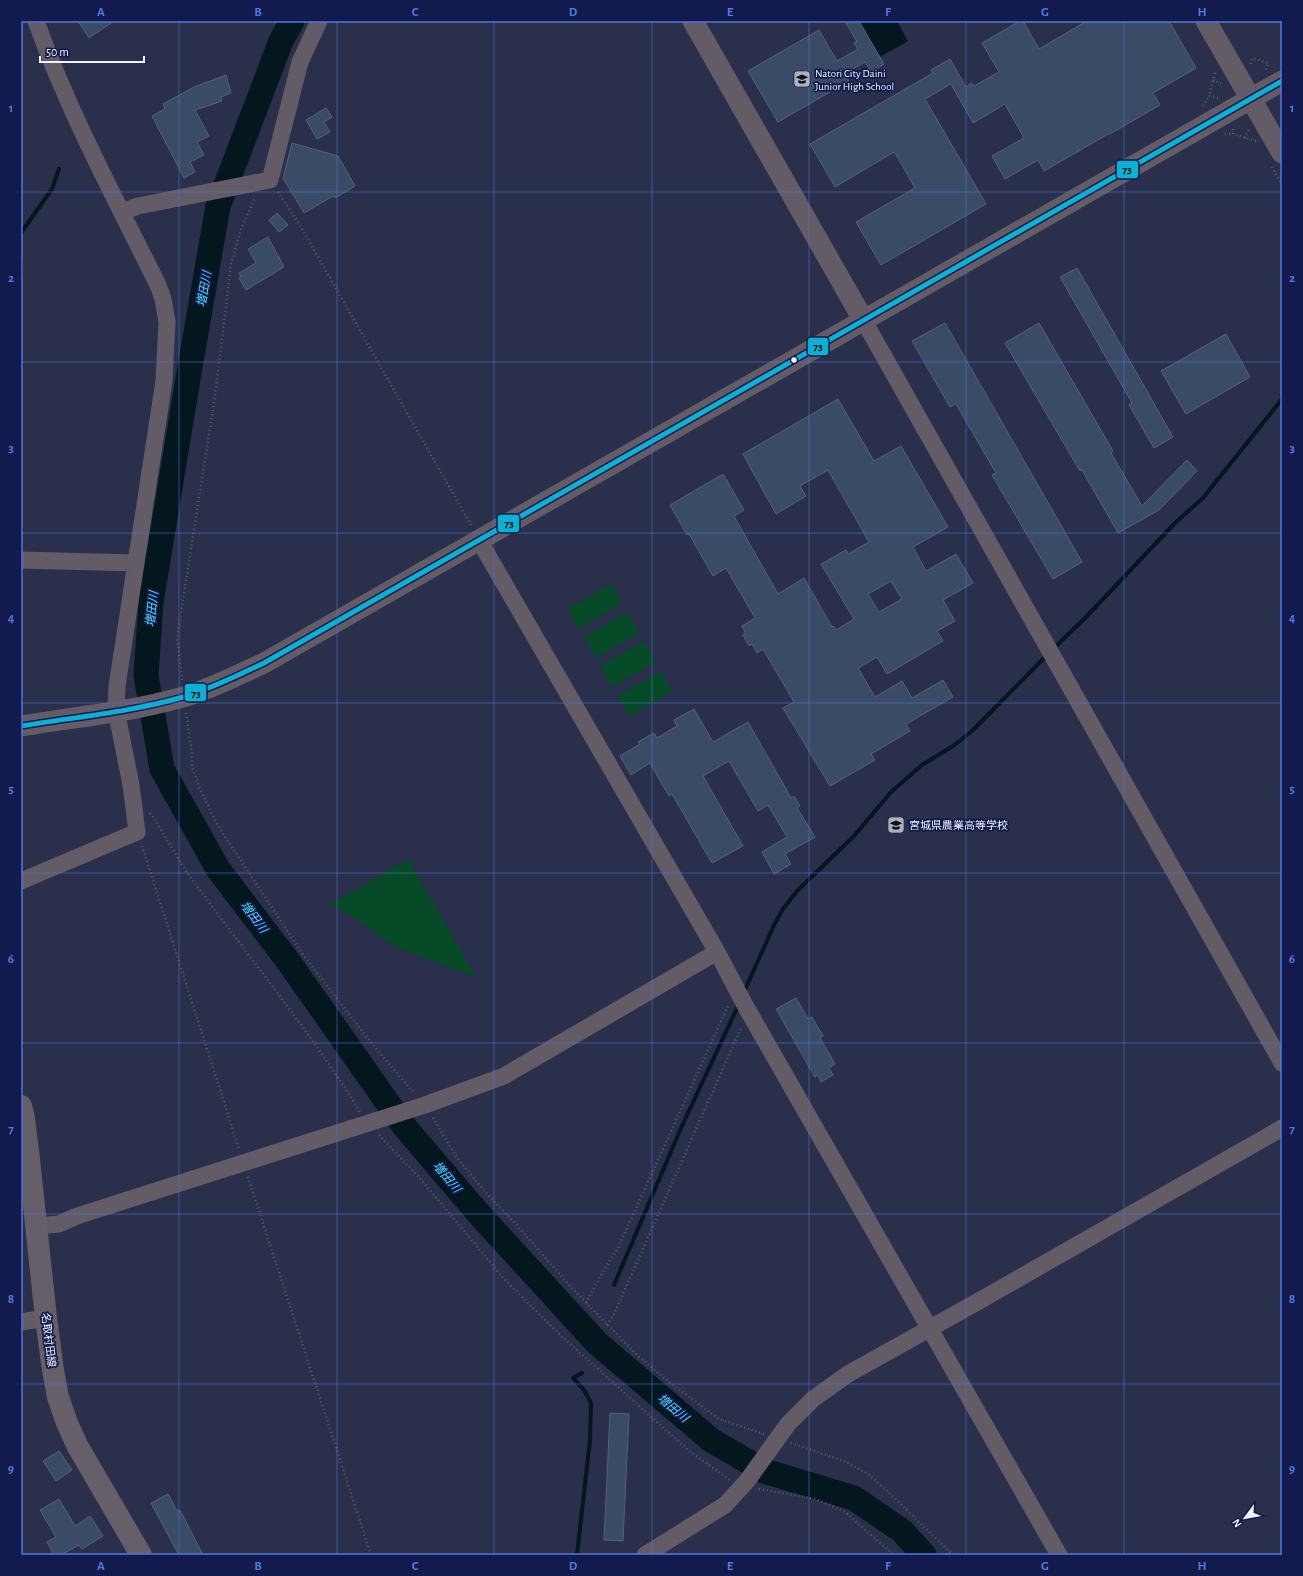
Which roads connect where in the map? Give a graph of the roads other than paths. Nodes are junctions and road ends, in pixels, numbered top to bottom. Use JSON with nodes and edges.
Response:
{"nodes":[{"id":1,"x":36,"y":21,"type":"edge"},
{"id":2,"x":319,"y":21,"type":"edge"},
{"id":3,"x":693,"y":21,"type":"edge"},
{"id":4,"x":1206,"y":21,"type":"edge"},
{"id":5,"x":1274,"y":77,"type":"edge"},
{"id":6,"x":1251,"y":98,"type":"junction"},
{"id":7,"x":1276,"y":159,"type":"edge"},
{"id":8,"x":122,"y":212,"type":"junction"},
{"id":9,"x":864,"y":321,"type":"junction"},
{"id":10,"x":479,"y":540,"type":"junction"},
{"id":11,"x":21,"y":560,"type":"edge"},
{"id":12,"x":135,"y":562,"type":"junction"},
{"id":13,"x":125,"y":709,"type":"junction"},
{"id":14,"x":21,"y":726,"type":"edge"},
{"id":15,"x":21,"y":881,"type":"edge"},
{"id":16,"x":717,"y":952,"type":"junction"},
{"id":17,"x":1282,"y":1063,"type":"edge"},
{"id":18,"x":21,"y":1106,"type":"edge"},
{"id":19,"x":1282,"y":1128,"type":"edge"},
{"id":20,"x":47,"y":1225,"type":"junction"},
{"id":21,"x":46,"y":1318,"type":"junction"},
{"id":22,"x":21,"y":1322,"type":"edge"},
{"id":23,"x":929,"y":1329,"type":"junction"},
{"id":24,"x":141,"y":1555,"type":"edge"},
{"id":25,"x":645,"y":1555,"type":"edge"},
{"id":26,"x":1059,"y":1555,"type":"edge"}],
"edges":[{"from":1,"to":8,"type":"street"},
{"from":2,"to":8,"type":"street"},
{"from":3,"to":9,"type":"street"},
{"from":4,"to":6,"type":"street"},
{"from":5,"to":6,"type":"street"},
{"from":6,"to":7,"type":"street"},
{"from":6,"to":9,"type":"street"},
{"from":8,"to":12,"type":"street"},
{"from":9,"to":10,"type":"street"},
{"from":9,"to":17,"type":"street"},
{"from":10,"to":13,"type":"street"},
{"from":10,"to":16,"type":"street"},
{"from":11,"to":12,"type":"street"},
{"from":12,"to":13,"type":"street"},
{"from":13,"to":14,"type":"street"},
{"from":13,"to":15,"type":"street"},
{"from":16,"to":20,"type":"street"},
{"from":16,"to":23,"type":"street"},
{"from":18,"to":20,"type":"main road","name":"名取村田線"},
{"from":19,"to":23,"type":"street"},
{"from":20,"to":21,"type":"main road","name":"名取村田線"},
{"from":21,"to":22,"type":"street"},
{"from":21,"to":24,"type":"main road","name":"名取村田線"},
{"from":23,"to":25,"type":"street"},
{"from":23,"to":26,"type":"street"}]}
